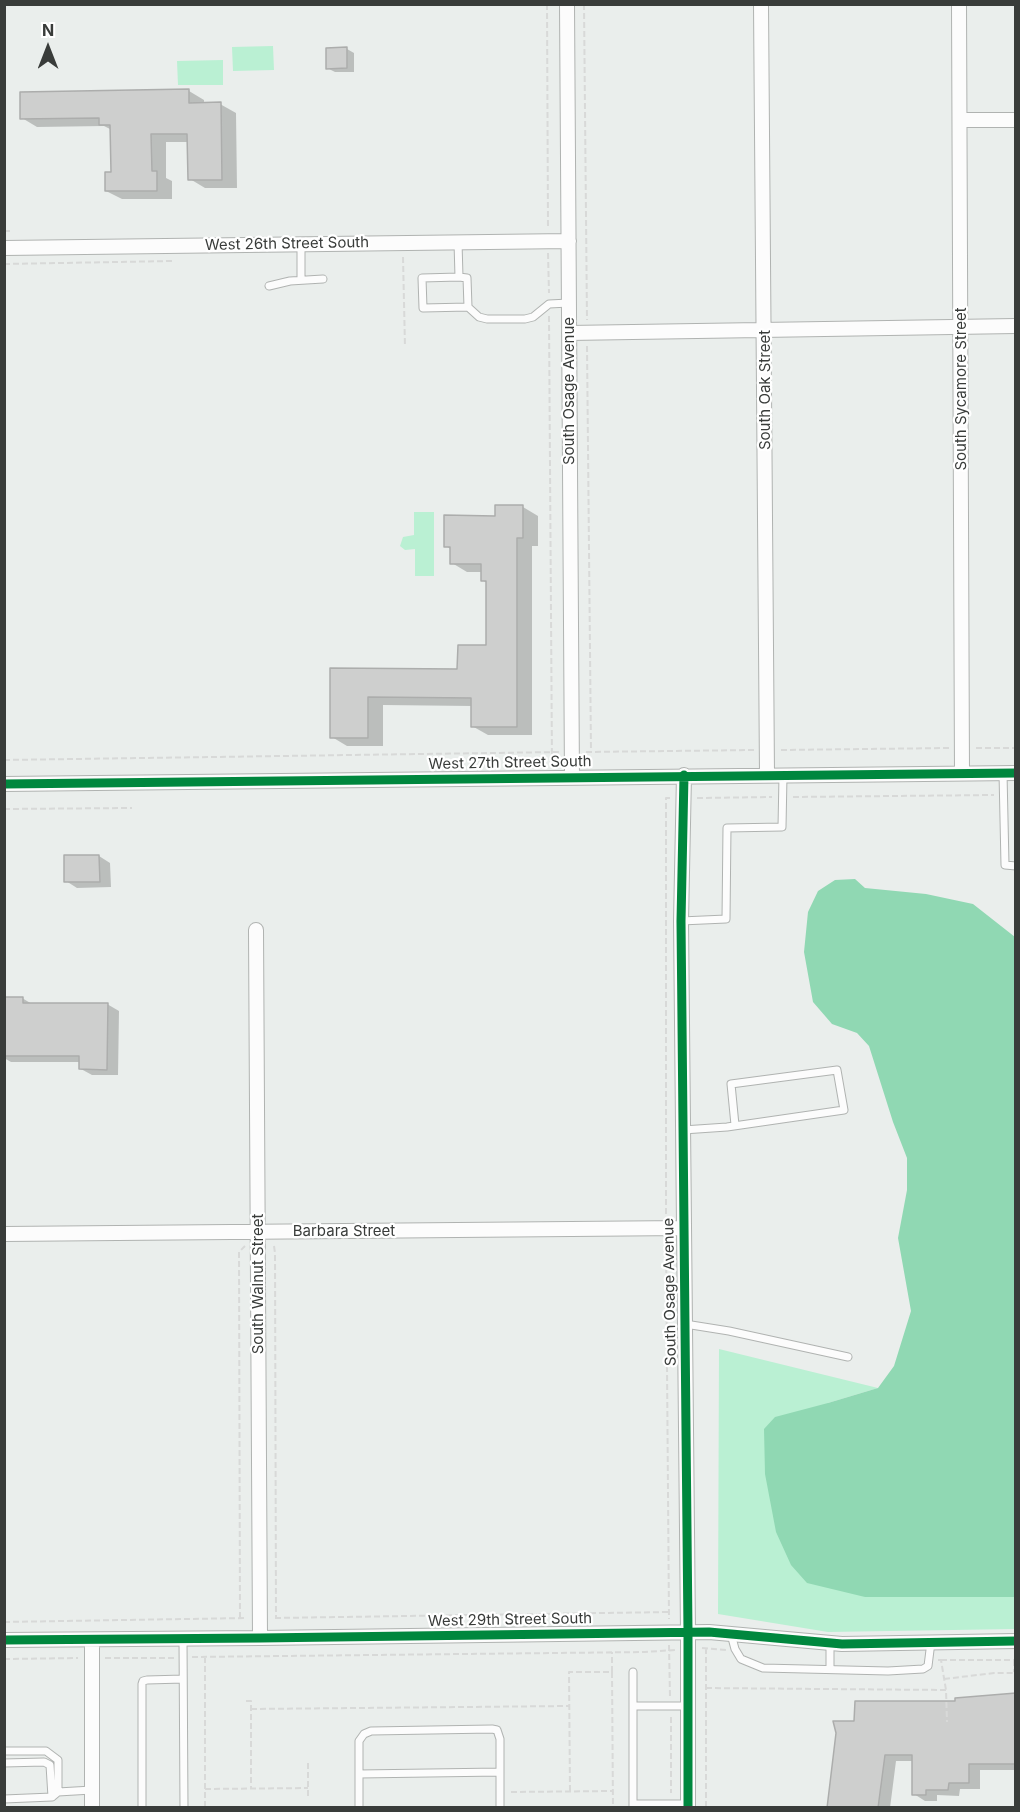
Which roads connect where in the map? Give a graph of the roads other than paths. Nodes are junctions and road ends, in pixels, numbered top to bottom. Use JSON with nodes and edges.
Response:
{"nodes":[{"id":1,"x":567,"y":4,"type":"edge"},
{"id":2,"x":761,"y":4,"type":"edge"},
{"id":3,"x":959,"y":4,"type":"edge"},
{"id":4,"x":960,"y":120,"type":"junction"},
{"id":5,"x":1016,"y":120,"type":"edge"},
{"id":6,"x":568,"y":241,"type":"junction"},
{"id":7,"x":458,"y":242,"type":"junction"},
{"id":8,"x":301,"y":244,"type":"junction"},
{"id":9,"x":4,"y":248,"type":"edge"},
{"id":10,"x":459,"y":277,"type":"junction"},
{"id":11,"x":323,"y":279,"type":"dead end"},
{"id":12,"x":301,"y":280,"type":"junction"},
{"id":13,"x":268,"y":286,"type":"dead end"},
{"id":14,"x":569,"y":303,"type":"junction"},
{"id":15,"x":468,"y":307,"type":"junction"},
{"id":16,"x":1016,"y":326,"type":"edge"},
{"id":17,"x":961,"y":327,"type":"junction"},
{"id":18,"x":765,"y":330,"type":"junction"},
{"id":19,"x":569,"y":333,"type":"junction"},
{"id":20,"x":962,"y":773,"type":"junction"},
{"id":21,"x":1009,"y":773,"type":"edge"},
{"id":22,"x":767,"y":775,"type":"junction"},
{"id":23,"x":783,"y":775,"type":"junction"},
{"id":24,"x":684,"y":776,"type":"junction"},
{"id":25,"x":572,"y":777,"type":"junction"},
{"id":26,"x":4,"y":784,"type":"edge"},
{"id":27,"x":1016,"y":866,"type":"edge"},
{"id":28,"x":681,"y":921,"type":"junction"},
{"id":29,"x":256,"y":930,"type":"dead end"},
{"id":30,"x":735,"y":1125,"type":"junction"},
{"id":31,"x":683,"y":1130,"type":"junction"},
{"id":32,"x":684,"y":1228,"type":"junction"},
{"id":33,"x":257,"y":1232,"type":"junction"},
{"id":34,"x":4,"y":1234,"type":"edge"},
{"id":35,"x":685,"y":1324,"type":"junction"},
{"id":36,"x":848,"y":1357,"type":"dead end"},
{"id":37,"x":688,"y":1632,"type":"junction"},
{"id":38,"x":731,"y":1634,"type":"junction"},
{"id":39,"x":260,"y":1638,"type":"junction"},
{"id":40,"x":183,"y":1639,"type":"junction"},
{"id":41,"x":4,"y":1640,"type":"edge"},
{"id":42,"x":92,"y":1640,"type":"junction"},
{"id":43,"x":1016,"y":1641,"type":"edge"},
{"id":44,"x":931,"y":1642,"type":"junction"},
{"id":45,"x":830,"y":1643,"type":"junction"},
{"id":46,"x":830,"y":1669,"type":"junction"},
{"id":47,"x":633,"y":1672,"type":"dead end"},
{"id":48,"x":183,"y":1679,"type":"junction"},
{"id":49,"x":633,"y":1706,"type":"junction"},
{"id":50,"x":688,"y":1706,"type":"junction"},
{"id":51,"x":4,"y":1751,"type":"edge"},
{"id":52,"x":4,"y":1762,"type":"edge"},
{"id":53,"x":500,"y":1772,"type":"junction"},
{"id":54,"x":359,"y":1774,"type":"junction"},
{"id":55,"x":92,"y":1790,"type":"junction"},
{"id":56,"x":58,"y":1792,"type":"junction"},
{"id":57,"x":52,"y":1797,"type":"junction"},
{"id":58,"x":4,"y":1798,"type":"edge"},
{"id":59,"x":633,"y":1806,"type":"edge"},
{"id":60,"x":688,"y":1806,"type":"edge"},
{"id":61,"x":92,"y":1808,"type":"edge"},
{"id":62,"x":142,"y":1808,"type":"edge"},
{"id":63,"x":184,"y":1808,"type":"edge"},
{"id":64,"x":359,"y":1808,"type":"edge"},
{"id":65,"x":500,"y":1808,"type":"edge"}],
"edges":[{"from":1,"to":6,"type":"street","name":"South Osage Avenue"},
{"from":2,"to":18,"type":"street","name":"South Oak Street"},
{"from":3,"to":4,"type":"street","name":"South Sycamore Street"},
{"from":4,"to":5,"type":"street"},
{"from":4,"to":17,"type":"street","name":"South Sycamore Street"},
{"from":6,"to":7,"type":"street","name":"West 26th Street South"},
{"from":6,"to":14,"type":"street","name":"South Osage Avenue"},
{"from":7,"to":8,"type":"street","name":"West 26th Street South"},
{"from":7,"to":10,"type":"lane"},
{"from":8,"to":9,"type":"street","name":"West 26th Street South"},
{"from":8,"to":12,"type":"lane"},
{"from":10,"to":15,"type":"lane"},
{"from":10,"to":15,"type":"lane"},
{"from":11,"to":12,"type":"lane"},
{"from":12,"to":13,"type":"lane"},
{"from":14,"to":15,"type":"lane"},
{"from":14,"to":19,"type":"street","name":"South Osage Avenue"},
{"from":16,"to":17,"type":"street"},
{"from":17,"to":18,"type":"street"},
{"from":17,"to":20,"type":"street","name":"South Sycamore Street"},
{"from":18,"to":19,"type":"street"},
{"from":18,"to":22,"type":"street","name":"South Oak Street"},
{"from":19,"to":25,"type":"street","name":"South Osage Avenue"},
{"from":20,"to":21,"type":"street","name":"West 27th Street South"},
{"from":20,"to":23,"type":"street","name":"West 27th Street South"},
{"from":21,"to":27,"type":"lane"},
{"from":22,"to":23,"type":"street","name":"West 27th Street South"},
{"from":22,"to":24,"type":"street","name":"West 27th Street South"},
{"from":23,"to":28,"type":"lane"},
{"from":24,"to":25,"type":"street","name":"West 27th Street South"},
{"from":24,"to":28,"type":"street","name":"South Osage Avenue"},
{"from":25,"to":26,"type":"street","name":"West 27th Street South"},
{"from":28,"to":31,"type":"street","name":"South Osage Avenue"},
{"from":29,"to":33,"type":"street","name":"South Walnut Street"},
{"from":30,"to":30,"type":"lane"},
{"from":30,"to":31,"type":"lane"},
{"from":31,"to":32,"type":"street","name":"South Osage Avenue"},
{"from":32,"to":33,"type":"street","name":"Barbara Street"},
{"from":32,"to":35,"type":"street","name":"South Osage Avenue"},
{"from":33,"to":34,"type":"street","name":"Barbara Street"},
{"from":33,"to":39,"type":"street","name":"South Walnut Street"},
{"from":35,"to":36,"type":"lane"},
{"from":35,"to":37,"type":"street","name":"South Osage Avenue"},
{"from":37,"to":38,"type":"street","name":"West 29th Street South"},
{"from":37,"to":39,"type":"street","name":"West 29th Street South"},
{"from":37,"to":50,"type":"street","name":"South Osage Avenue"},
{"from":38,"to":45,"type":"street","name":"West 29th Street South"},
{"from":38,"to":46,"type":"lane"},
{"from":39,"to":40,"type":"street","name":"West 29th Street South"},
{"from":40,"to":42,"type":"street","name":"West 29th Street South"},
{"from":40,"to":48,"type":"lane"},
{"from":41,"to":42,"type":"street","name":"West 29th Street South"},
{"from":42,"to":55,"type":"street"},
{"from":43,"to":44,"type":"street","name":"West 29th Street South"},
{"from":44,"to":45,"type":"street","name":"West 29th Street South"},
{"from":44,"to":46,"type":"lane"},
{"from":45,"to":46,"type":"lane"},
{"from":47,"to":49,"type":"lane"},
{"from":48,"to":62,"type":"lane"},
{"from":48,"to":63,"type":"lane"},
{"from":49,"to":50,"type":"lane"},
{"from":49,"to":59,"type":"lane"},
{"from":50,"to":60,"type":"street","name":"South Osage Avenue"},
{"from":51,"to":56,"type":"lane"},
{"from":52,"to":57,"type":"lane"},
{"from":53,"to":54,"type":"lane"},
{"from":53,"to":54,"type":"lane"},
{"from":53,"to":65,"type":"lane"},
{"from":54,"to":64,"type":"lane"},
{"from":55,"to":56,"type":"lane"},
{"from":55,"to":61,"type":"street"},
{"from":56,"to":57,"type":"lane"},
{"from":57,"to":58,"type":"lane"},
{"from":59,"to":60,"type":"lane"}]}
